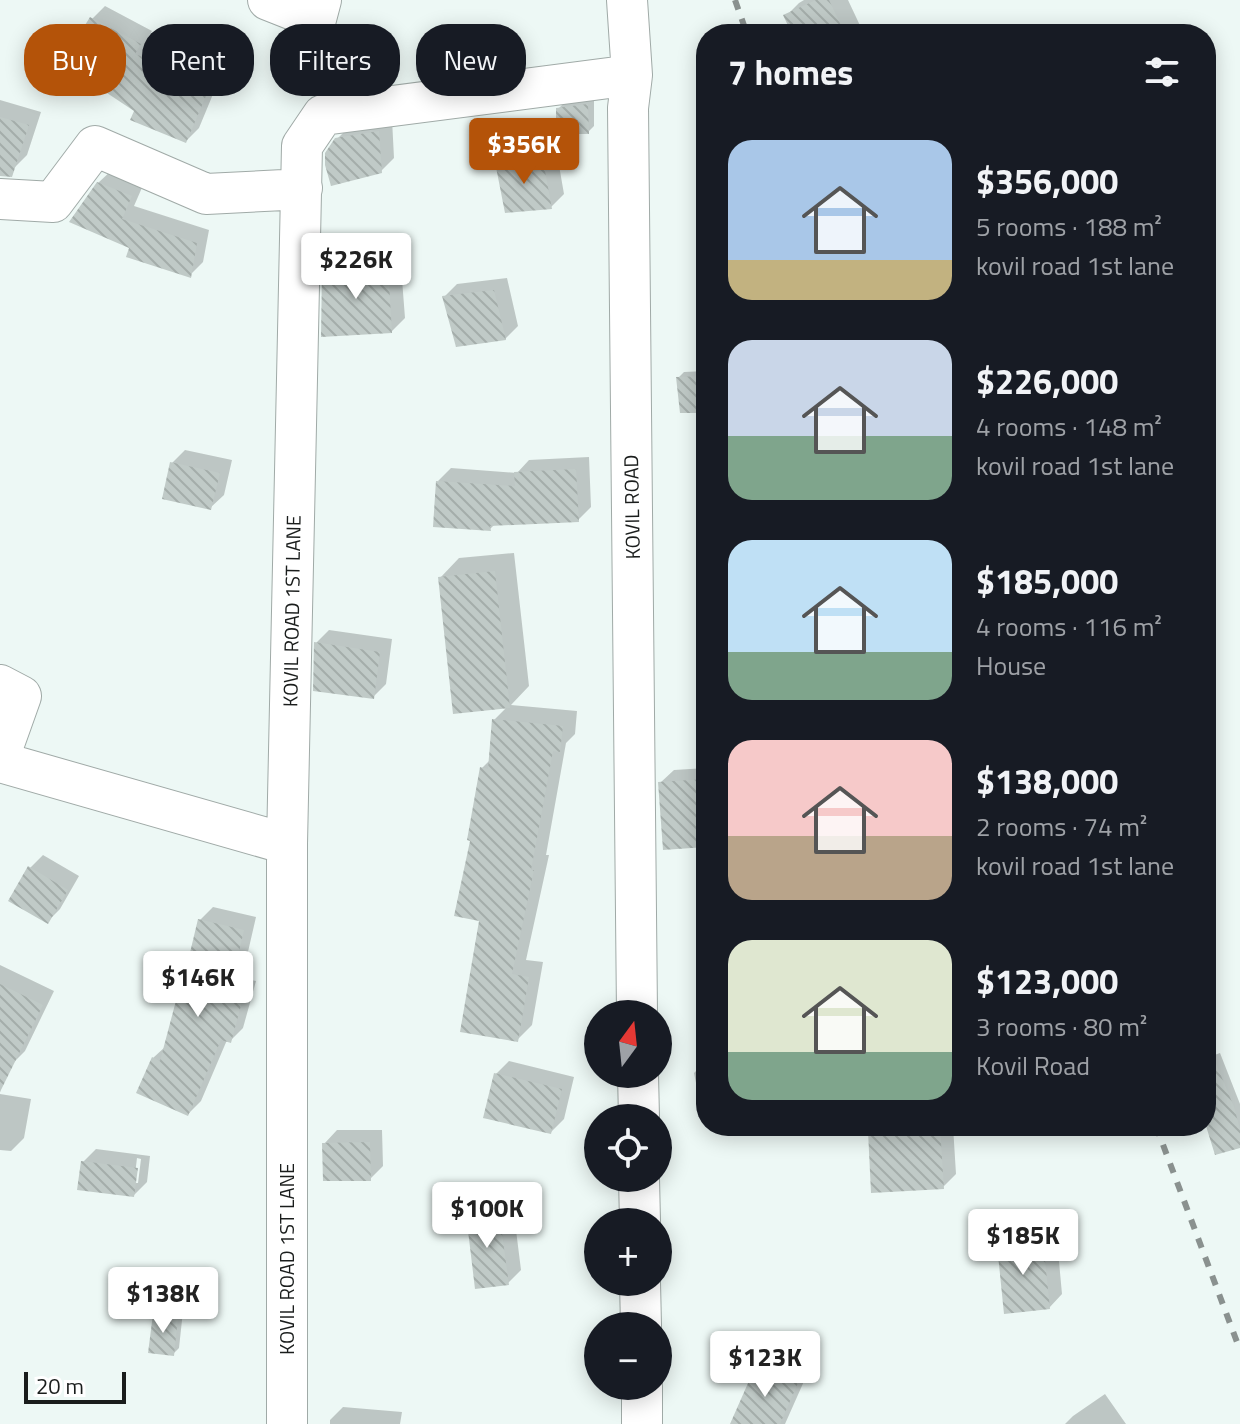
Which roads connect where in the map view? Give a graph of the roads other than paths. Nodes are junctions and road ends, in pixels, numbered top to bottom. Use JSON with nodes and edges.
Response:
{"nodes":[{"id":1,"x":268,"y":0,"type":"edge"},
{"id":2,"x":321,"y":0,"type":"edge"},
{"id":3,"x":627,"y":0,"type":"edge"},
{"id":4,"x":632,"y":75,"type":"junction"},
{"id":5,"x":302,"y":188,"type":"junction"},
{"id":6,"x":0,"y":199,"type":"edge"},
{"id":7,"x":0,"y":685,"type":"edge"},
{"id":8,"x":0,"y":755,"type":"edge"},
{"id":9,"x":0,"y":762,"type":"edge"},
{"id":10,"x":287,"y":844,"type":"junction"},
{"id":11,"x":637,"y":1000,"type":"edge"},
{"id":12,"x":642,"y":1400,"type":"edge"},
{"id":13,"x":287,"y":1424,"type":"edge"},
{"id":14,"x":642,"y":1424,"type":"edge"}],
"edges":[{"from":1,"to":2,"type":"street"},
{"from":3,"to":4,"type":"street","name":"KOVIL ROAD"},
{"from":4,"to":5,"type":"street","name":"KOVIL ROAD 1ST LANE"},
{"from":4,"to":11,"type":"street","name":"KOVIL ROAD"},
{"from":5,"to":6,"type":"street"},
{"from":5,"to":10,"type":"street","name":"KOVIL ROAD 1ST LANE"},
{"from":7,"to":8,"type":"street"},
{"from":9,"to":10,"type":"street"},
{"from":10,"to":13,"type":"street","name":"KOVIL ROAD 1ST LANE"},
{"from":12,"to":14,"type":"street"}]}
